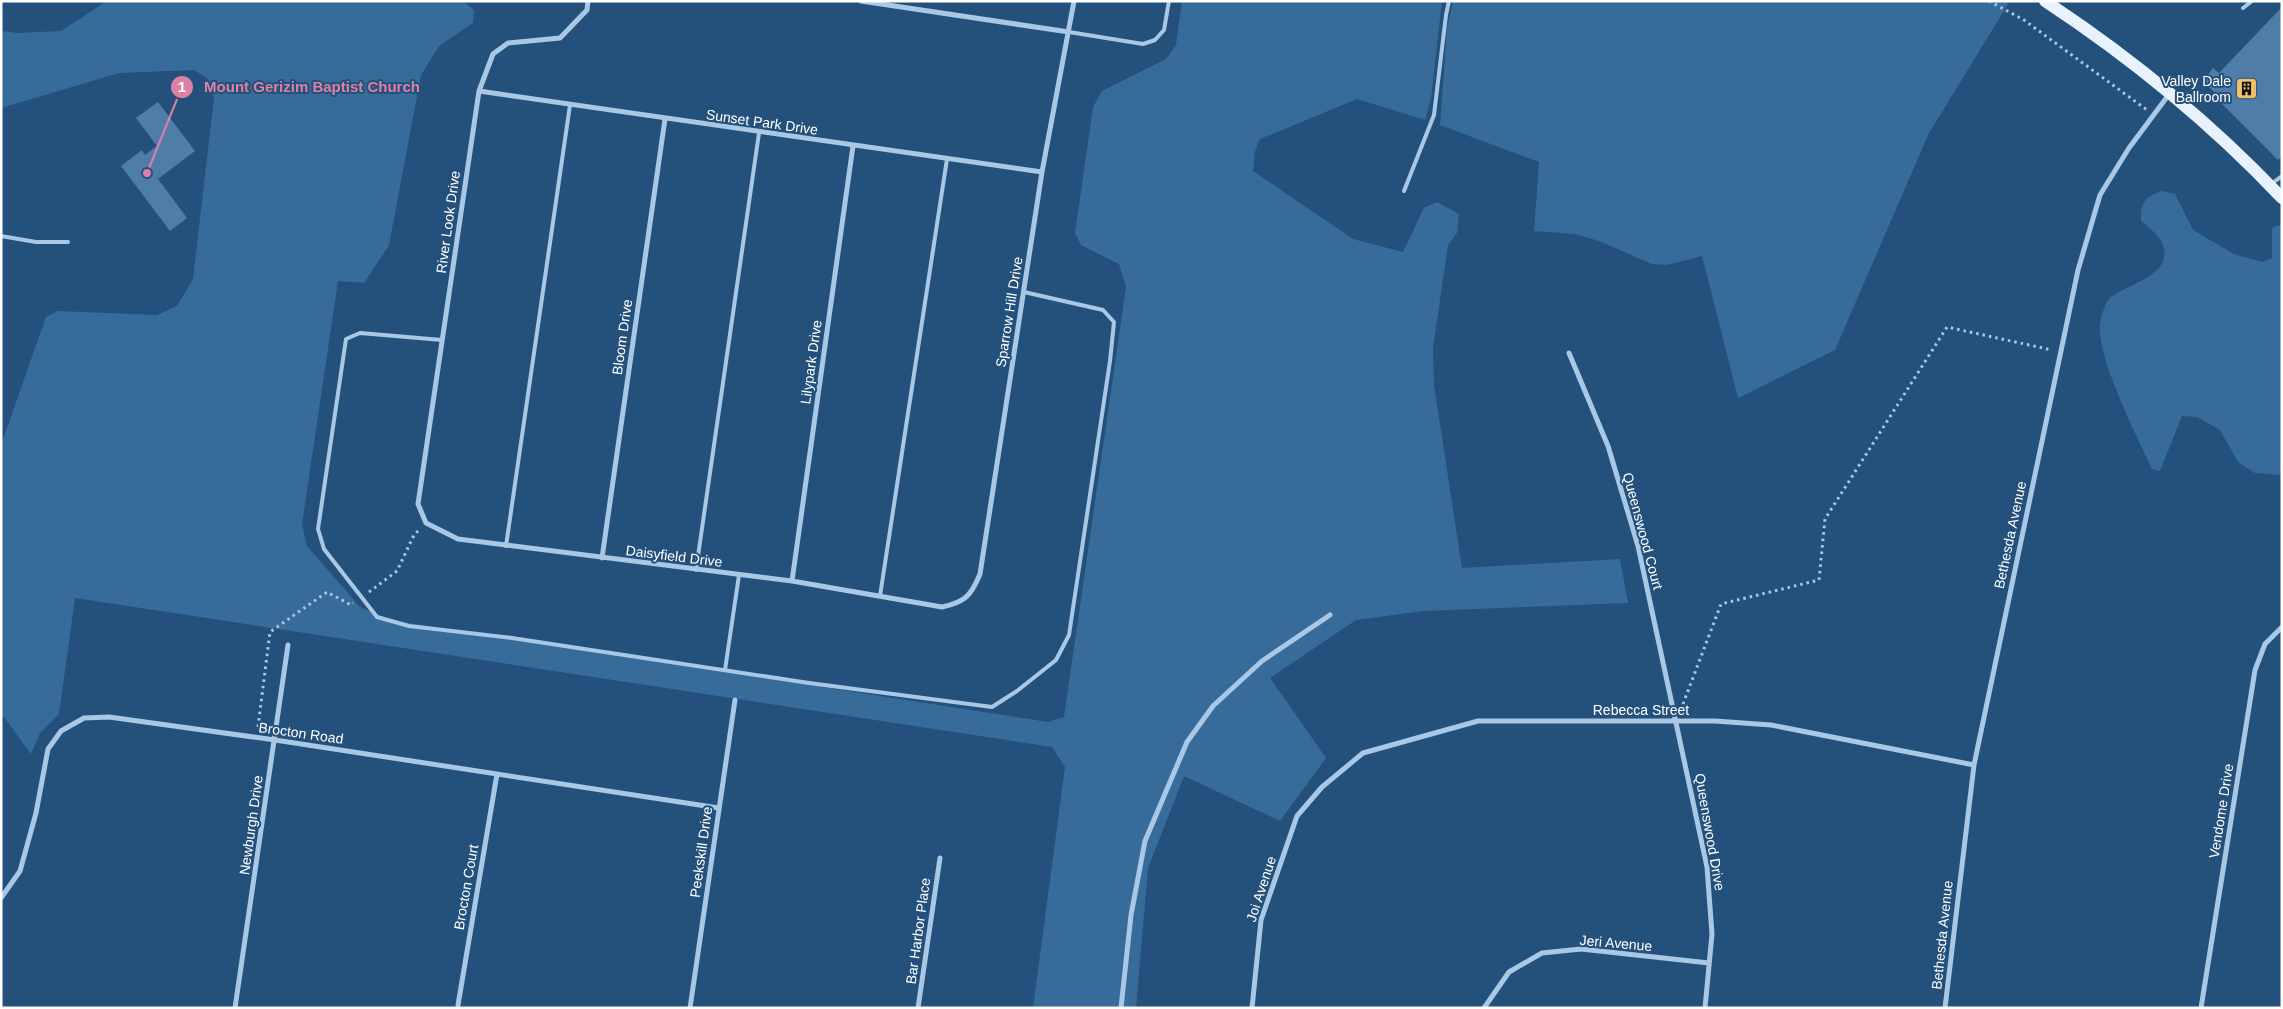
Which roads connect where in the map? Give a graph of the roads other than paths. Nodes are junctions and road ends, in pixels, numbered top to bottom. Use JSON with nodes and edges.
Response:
{"nodes":[{"id":1,"x":588,"y":1,"type":"edge"},
{"id":2,"x":861,"y":1,"type":"edge"},
{"id":3,"x":1074,"y":1,"type":"edge"},
{"id":4,"x":1169,"y":1,"type":"edge"},
{"id":5,"x":1449,"y":1,"type":"edge"},
{"id":6,"x":2045,"y":1,"type":"edge"},
{"id":7,"x":2252,"y":1,"type":"edge"},
{"id":8,"x":2243,"y":8,"type":"dead end"},
{"id":9,"x":1069,"y":32,"type":"junction"},
{"id":10,"x":478,"y":91,"type":"junction"},
{"id":11,"x":2171,"y":92,"type":"junction"},
{"id":12,"x":570,"y":104,"type":"junction"},
{"id":13,"x":665,"y":119,"type":"junction"},
{"id":14,"x":759,"y":133,"type":"junction"},
{"id":15,"x":853,"y":146,"type":"junction"},
{"id":16,"x":948,"y":159,"type":"junction"},
{"id":17,"x":1042,"y":172,"type":"junction"},
{"id":18,"x":2282,"y":176,"type":"edge"},
{"id":19,"x":2270,"y":185,"type":"junction"},
{"id":20,"x":1404,"y":191,"type":"dead end"},
{"id":21,"x":2282,"y":198,"type":"edge"},
{"id":22,"x":1,"y":236,"type":"edge"},
{"id":23,"x":68,"y":242,"type":"dead end"},
{"id":24,"x":1024,"y":292,"type":"junction"},
{"id":25,"x":442,"y":340,"type":"junction"},
{"id":26,"x":1569,"y":353,"type":"dead end"},
{"id":27,"x":426,"y":523,"type":"joint"},
{"id":28,"x":506,"y":546,"type":"junction"},
{"id":29,"x":602,"y":558,"type":"junction"},
{"id":30,"x":696,"y":570,"type":"junction"},
{"id":31,"x":739,"y":575,"type":"junction"},
{"id":32,"x":792,"y":581,"type":"junction"},
{"id":33,"x":880,"y":596,"type":"junction"},
{"id":34,"x":942,"y":607,"type":"joint"},
{"id":35,"x":1330,"y":615,"type":"dead end"},
{"id":36,"x":2282,"y":627,"type":"edge"},
{"id":37,"x":288,"y":645,"type":"dead end"},
{"id":38,"x":725,"y":670,"type":"junction"},
{"id":39,"x":735,"y":700,"type":"dead end"},
{"id":40,"x":1677,"y":721,"type":"junction"},
{"id":41,"x":275,"y":740,"type":"junction"},
{"id":42,"x":1974,"y":765,"type":"junction"},
{"id":43,"x":497,"y":774,"type":"junction"},
{"id":44,"x":1322,"y":787,"type":"joint"},
{"id":45,"x":719,"y":808,"type":"junction"},
{"id":46,"x":940,"y":858,"type":"dead end"},
{"id":47,"x":1,"y":898,"type":"edge"},
{"id":48,"x":1709,"y":963,"type":"junction"},
{"id":49,"x":458,"y":1005,"type":"dead end"},
{"id":50,"x":235,"y":1008,"type":"edge"},
{"id":51,"x":690,"y":1008,"type":"edge"},
{"id":52,"x":918,"y":1008,"type":"edge"},
{"id":53,"x":1121,"y":1008,"type":"edge"},
{"id":54,"x":1252,"y":1008,"type":"edge"},
{"id":55,"x":1484,"y":1008,"type":"edge"},
{"id":56,"x":1705,"y":1008,"type":"edge"},
{"id":57,"x":1945,"y":1008,"type":"edge"},
{"id":58,"x":2201,"y":1008,"type":"edge"}],
"edges":[{"from":1,"to":10,"type":"street","name":"River Look Drive"},
{"from":2,"to":9,"type":"street"},
{"from":3,"to":9,"type":"street","name":"Sparrow Hill Drive"},
{"from":4,"to":9,"type":"lane"},
{"from":5,"to":20,"type":"lane"},
{"from":6,"to":11,"type":"main road"},
{"from":7,"to":8,"type":"lane"},
{"from":9,"to":17,"type":"street","name":"Sparrow Hill Drive"},
{"from":10,"to":12,"type":"street","name":"Sunset Park Drive"},
{"from":10,"to":25,"type":"street","name":"River Look Drive"},
{"from":11,"to":19,"type":"main road"},
{"from":11,"to":42,"type":"street","name":"Bethesda Avenue"},
{"from":12,"to":13,"type":"street","name":"Sunset Park Drive"},
{"from":12,"to":28,"type":"lane"},
{"from":13,"to":14,"type":"street","name":"Sunset Park Drive"},
{"from":13,"to":29,"type":"street","name":"Bloom Drive"},
{"from":14,"to":15,"type":"street","name":"Sunset Park Drive"},
{"from":14,"to":30,"type":"lane"},
{"from":15,"to":16,"type":"street","name":"Sunset Park Drive"},
{"from":15,"to":32,"type":"street","name":"Lilypark Drive"},
{"from":16,"to":17,"type":"street","name":"Sunset Park Drive"},
{"from":16,"to":33,"type":"lane"},
{"from":17,"to":24,"type":"street","name":"Sparrow Hill Drive"},
{"from":18,"to":19,"type":"lane"},
{"from":19,"to":21,"type":"main road"},
{"from":22,"to":23,"type":"lane"},
{"from":24,"to":34,"type":"street","name":"Sparrow Hill Drive"},
{"from":24,"to":38,"type":"lane"},
{"from":25,"to":27,"type":"street","name":"River Look Drive"},
{"from":25,"to":38,"type":"lane"},
{"from":26,"to":40,"type":"street","name":"Queenswood Court"},
{"from":27,"to":28,"type":"street","name":"Daisyfield Drive"},
{"from":28,"to":29,"type":"street","name":"Daisyfield Drive"},
{"from":29,"to":30,"type":"street","name":"Daisyfield Drive"},
{"from":30,"to":31,"type":"street","name":"Daisyfield Drive"},
{"from":31,"to":32,"type":"street","name":"Daisyfield Drive"},
{"from":31,"to":38,"type":"lane"},
{"from":32,"to":33,"type":"street","name":"Daisyfield Drive"},
{"from":33,"to":34,"type":"street","name":"Daisyfield Drive"},
{"from":35,"to":53,"type":"street"},
{"from":36,"to":58,"type":"street","name":"Vendome Drive"},
{"from":37,"to":41,"type":"street","name":"Newburgh Drive"},
{"from":39,"to":45,"type":"street","name":"Peekskill Drive"},
{"from":40,"to":42,"type":"street","name":"Rebecca Street"},
{"from":40,"to":44,"type":"street","name":"Rebecca Street"},
{"from":40,"to":48,"type":"street","name":"Queenswood Drive"},
{"from":41,"to":43,"type":"street","name":"Brocton Road"},
{"from":41,"to":47,"type":"street","name":"Brocton Road"},
{"from":41,"to":50,"type":"street","name":"Newburgh Drive"},
{"from":42,"to":57,"type":"street","name":"Bethesda Avenue"},
{"from":43,"to":45,"type":"street","name":"Brocton Road"},
{"from":43,"to":49,"type":"street","name":"Brocton Court"},
{"from":44,"to":54,"type":"street","name":"Joi Avenue"},
{"from":45,"to":51,"type":"street","name":"Peekskill Drive"},
{"from":46,"to":52,"type":"street","name":"Bar Harbor Place"},
{"from":48,"to":55,"type":"street","name":"Jeri Avenue"},
{"from":48,"to":56,"type":"street","name":"Queenswood Drive"}]}
